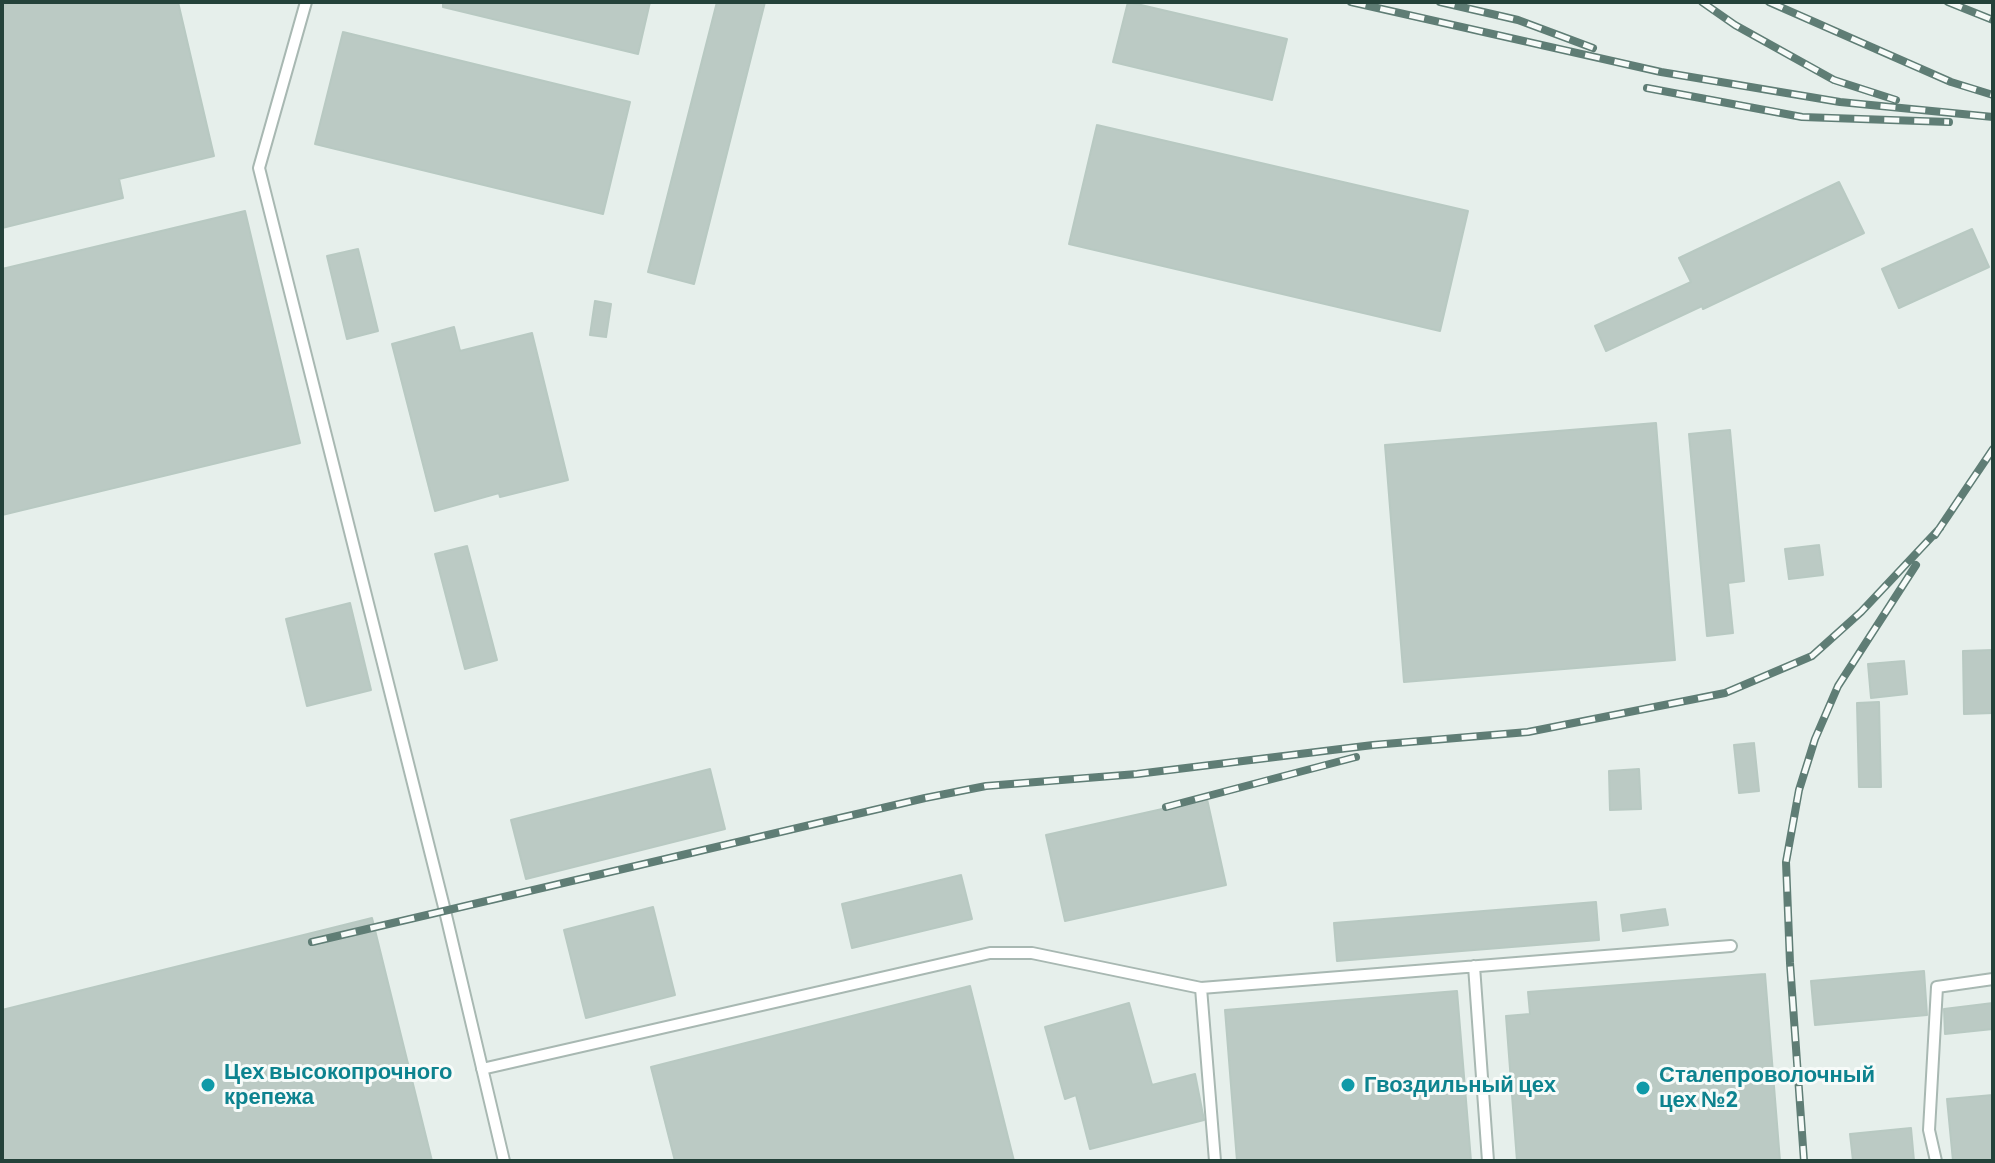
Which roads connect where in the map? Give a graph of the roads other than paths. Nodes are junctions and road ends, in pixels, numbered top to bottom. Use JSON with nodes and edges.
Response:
{"nodes":[{"id":1,"x":306,"y":2,"type":"edge"},
{"id":2,"x":1731,"y":946,"type":"dead end"},
{"id":3,"x":1474,"y":966,"type":"junction"},
{"id":4,"x":1993,"y":979,"type":"edge"},
{"id":5,"x":1201,"y":988,"type":"junction"},
{"id":6,"x":482,"y":1069,"type":"junction"},
{"id":7,"x":504,"y":1161,"type":"edge"},
{"id":8,"x":1215,"y":1161,"type":"edge"},
{"id":9,"x":1488,"y":1161,"type":"edge"},
{"id":10,"x":1936,"y":1161,"type":"edge"}],
"edges":[{"from":1,"to":6,"type":"lane"},
{"from":2,"to":3,"type":"lane"},
{"from":3,"to":5,"type":"lane"},
{"from":3,"to":9,"type":"lane"},
{"from":4,"to":10,"type":"lane"},
{"from":5,"to":6,"type":"lane"},
{"from":5,"to":8,"type":"lane"},
{"from":6,"to":7,"type":"lane"}]}
